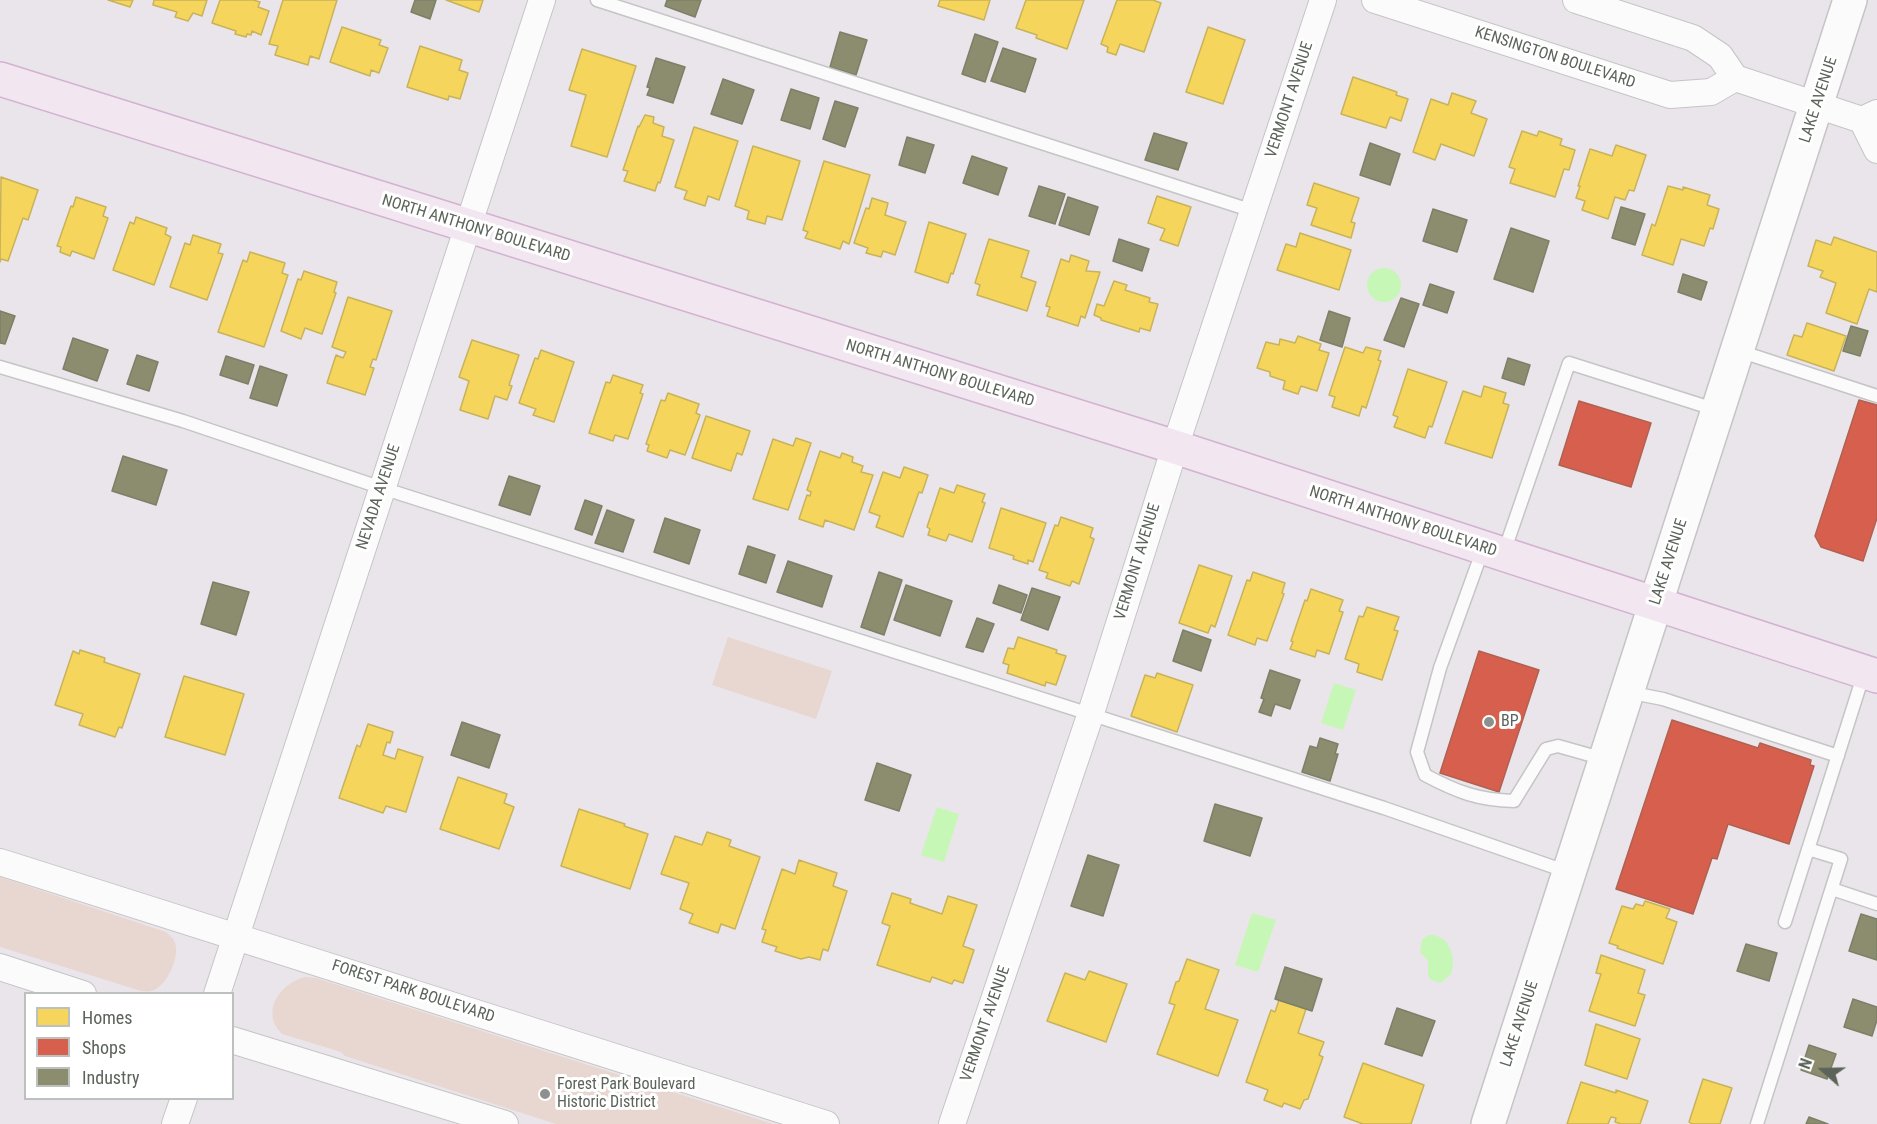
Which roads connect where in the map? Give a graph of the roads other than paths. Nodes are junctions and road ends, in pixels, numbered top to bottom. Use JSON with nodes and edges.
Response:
{"nodes":[{"id":1,"x":542,"y":0,"type":"edge"},
{"id":2,"x":597,"y":0,"type":"edge"},
{"id":3,"x":1323,"y":0,"type":"edge"},
{"id":4,"x":1375,"y":0,"type":"edge"},
{"id":5,"x":1576,"y":0,"type":"edge"},
{"id":6,"x":1850,"y":0,"type":"edge"},
{"id":7,"x":1735,"y":78,"type":"junction"},
{"id":8,"x":0,"y":79,"type":"edge"},
{"id":9,"x":1817,"y":105,"type":"junction"},
{"id":10,"x":1869,"y":116,"type":"edge"},
{"id":11,"x":1877,"y":150,"type":"edge"},
{"id":12,"x":1253,"y":211,"type":"junction"},
{"id":13,"x":468,"y":227,"type":"junction"},
{"id":14,"x":1738,"y":350,"type":"junction"},
{"id":15,"x":0,"y":367,"type":"edge"},
{"id":16,"x":1877,"y":396,"type":"edge"},
{"id":17,"x":1718,"y":410,"type":"junction"},
{"id":18,"x":1174,"y":447,"type":"junction"},
{"id":19,"x":382,"y":488,"type":"junction"},
{"id":20,"x":1493,"y":551,"type":"junction"},
{"id":21,"x":1655,"y":604,"type":"junction"},
{"id":22,"x":1871,"y":674,"type":"edge"},
{"id":23,"x":1627,"y":692,"type":"junction"},
{"id":24,"x":1090,"y":716,"type":"junction"},
{"id":25,"x":1838,"y":756,"type":"junction"},
{"id":26,"x":1605,"y":759,"type":"junction"},
{"id":27,"x":1808,"y":849,"type":"junction"},
{"id":28,"x":0,"y":862,"type":"edge"},
{"id":29,"x":1569,"y":872,"type":"junction"},
{"id":30,"x":1832,"y":889,"type":"junction"},
{"id":31,"x":1877,"y":904,"type":"edge"},
{"id":32,"x":1785,"y":922,"type":"dead end"},
{"id":33,"x":235,"y":935,"type":"junction"},
{"id":34,"x":0,"y":968,"type":"edge"},
{"id":35,"x":80,"y":992,"type":"edge"},
{"id":36,"x":217,"y":992,"type":"edge"},
{"id":37,"x":234,"y":1041,"type":"edge"},
{"id":38,"x":183,"y":1100,"type":"edge"},
{"id":39,"x":175,"y":1124,"type":"edge"},
{"id":40,"x":505,"y":1124,"type":"edge"},
{"id":41,"x":826,"y":1124,"type":"edge"},
{"id":42,"x":952,"y":1124,"type":"edge"},
{"id":43,"x":1488,"y":1124,"type":"edge"},
{"id":44,"x":1757,"y":1124,"type":"edge"}],
"edges":[{"from":1,"to":13,"type":"street","name":"NEVADA AVENUE"},
{"from":2,"to":12,"type":"lane"},
{"from":3,"to":12,"type":"street","name":"VERMONT AVENUE"},
{"from":4,"to":7,"type":"street","name":"KENSINGTON BOULEVARD"},
{"from":5,"to":7,"type":"street"},
{"from":6,"to":9,"type":"main road","name":"LAKE AVENUE"},
{"from":7,"to":9,"type":"street"},
{"from":8,"to":13,"type":"main road","name":"NORTH ANTHONY BOULEVARD"},
{"from":9,"to":10,"type":"street"},
{"from":9,"to":14,"type":"main road","name":"LAKE AVENUE"},
{"from":10,"to":11,"type":"street"},
{"from":12,"to":18,"type":"street","name":"VERMONT AVENUE"},
{"from":13,"to":18,"type":"main road","name":"NORTH ANTHONY BOULEVARD"},
{"from":13,"to":19,"type":"street","name":"NEVADA AVENUE"},
{"from":14,"to":16,"type":"lane"},
{"from":14,"to":17,"type":"main road","name":"LAKE AVENUE"},
{"from":15,"to":19,"type":"lane"},
{"from":17,"to":20,"type":"lane"},
{"from":17,"to":21,"type":"main road","name":"LAKE AVENUE"},
{"from":18,"to":20,"type":"main road","name":"NORTH ANTHONY BOULEVARD"},
{"from":18,"to":24,"type":"street","name":"VERMONT AVENUE"},
{"from":19,"to":24,"type":"lane"},
{"from":19,"to":33,"type":"street","name":"NEVADA AVENUE"},
{"from":20,"to":21,"type":"main road","name":"NORTH ANTHONY BOULEVARD"},
{"from":20,"to":26,"type":"lane"},
{"from":21,"to":22,"type":"main road","name":"NORTH ANTHONY BOULEVARD"},
{"from":21,"to":23,"type":"main road","name":"LAKE AVENUE"},
{"from":22,"to":25,"type":"lane"},
{"from":23,"to":25,"type":"lane"},
{"from":23,"to":26,"type":"main road","name":"LAKE AVENUE"},
{"from":24,"to":29,"type":"lane"},
{"from":24,"to":42,"type":"street","name":"VERMONT AVENUE"},
{"from":25,"to":27,"type":"lane"},
{"from":26,"to":29,"type":"main road","name":"LAKE AVENUE"},
{"from":27,"to":30,"type":"lane"},
{"from":27,"to":32,"type":"lane"},
{"from":28,"to":33,"type":"street","name":"FOREST PARK BOULEVARD"},
{"from":29,"to":43,"type":"main road","name":"LAKE AVENUE"},
{"from":30,"to":31,"type":"lane"},
{"from":30,"to":44,"type":"lane"},
{"from":33,"to":36,"type":"street","name":"NEVADA AVENUE"},
{"from":33,"to":41,"type":"street","name":"FOREST PARK BOULEVARD"},
{"from":34,"to":35,"type":"street"},
{"from":37,"to":40,"type":"street"},
{"from":38,"to":39,"type":"street"}]}
